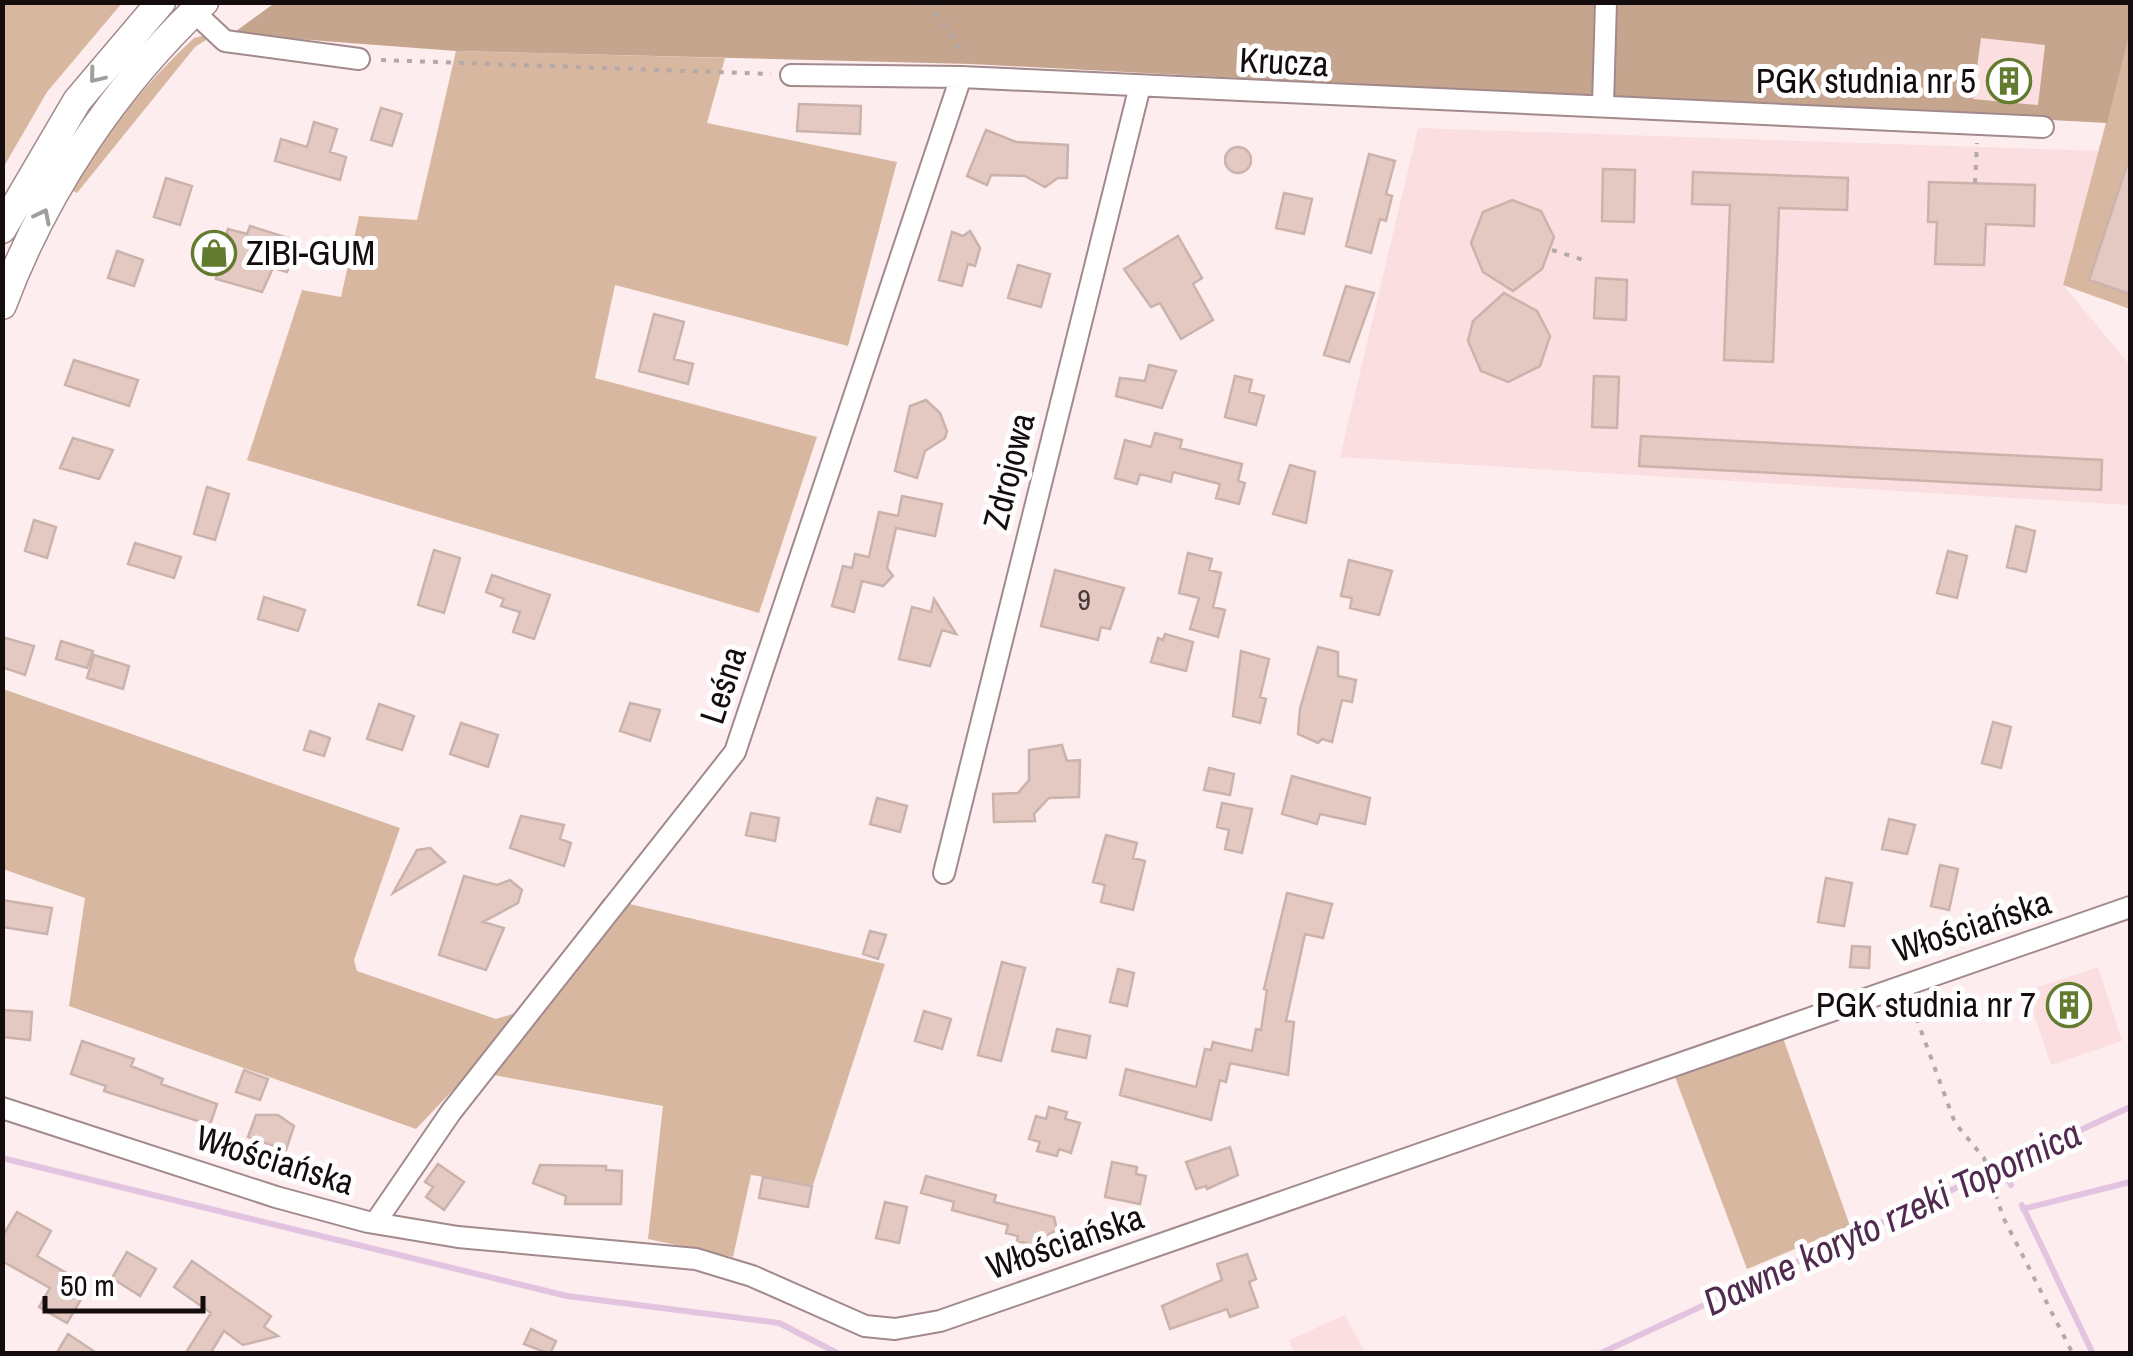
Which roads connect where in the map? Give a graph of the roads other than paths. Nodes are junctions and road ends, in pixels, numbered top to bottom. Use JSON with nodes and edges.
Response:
{"nodes":[{"id":1,"x":161,"y":2,"type":"edge"},
{"id":2,"x":1606,"y":2,"type":"edge"},
{"id":3,"x":199,"y":7,"type":"edge"},
{"id":4,"x":359,"y":59,"type":"road end"},
{"id":5,"x":966,"y":71,"type":"junction"},
{"id":6,"x":790,"y":75,"type":"road end"},
{"id":7,"x":1140,"y":86,"type":"junction"},
{"id":8,"x":1603,"y":104,"type":"junction"},
{"id":9,"x":2043,"y":127,"type":"dead end"},
{"id":10,"x":2,"y":230,"type":"edge"},
{"id":11,"x":2,"y":304,"type":"edge"},
{"id":12,"x":944,"y":873,"type":"dead end"},
{"id":13,"x":2130,"y":908,"type":"edge"},
{"id":14,"x":2,"y":1108,"type":"edge"},
{"id":15,"x":376,"y":1223,"type":"junction"}],
"edges":[{"from":1,"to":10,"type":"main road","one_way":true},
{"from":2,"to":8,"type":"street"},
{"from":3,"to":4,"type":"street"},
{"from":11,"to":3,"type":"main road","one_way":true},
{"from":5,"to":6,"type":"street","name":"Krucza"},
{"from":5,"to":7,"type":"street","name":"Krucza"},
{"from":5,"to":15,"type":"street","name":"Leśna"},
{"from":7,"to":8,"type":"street","name":"Krucza"},
{"from":7,"to":12,"type":"street","name":"Zdrojowa"},
{"from":8,"to":9,"type":"street","name":"Krucza"},
{"from":13,"to":15,"type":"street","name":"Włościańska"},
{"from":14,"to":15,"type":"street","name":"Włościańska"}]}
